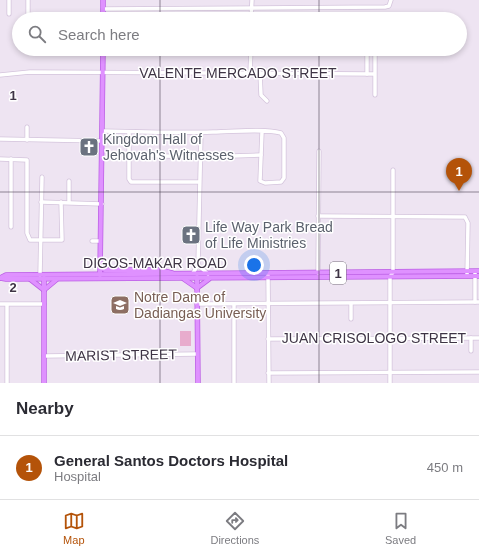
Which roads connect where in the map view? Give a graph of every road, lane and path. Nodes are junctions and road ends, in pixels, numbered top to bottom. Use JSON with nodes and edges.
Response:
{"nodes":[{"id":1,"x":9,"y":0,"type":"edge"},
{"id":2,"x":28,"y":0,"type":"edge"},
{"id":3,"x":103,"y":0,"type":"edge"},
{"id":4,"x":252,"y":0,"type":"edge"},
{"id":5,"x":391,"y":0,"type":"edge"},
{"id":6,"x":103,"y":9,"type":"joint"},
{"id":7,"x":252,"y":9,"type":"junction"},
{"id":8,"x":28,"y":12,"type":"edge"},
{"id":9,"x":252,"y":12,"type":"edge"},
{"id":10,"x":9,"y":14,"type":"dead end"},
{"id":11,"x":103,"y":56,"type":"edge"},
{"id":12,"x":251,"y":56,"type":"edge"},
{"id":13,"x":367,"y":56,"type":"edge"},
{"id":14,"x":375,"y":56,"type":"edge"},
{"id":15,"x":102,"y":72,"type":"junction"},
{"id":16,"x":250,"y":73,"type":"junction"},
{"id":17,"x":260,"y":73,"type":"junction"},
{"id":18,"x":0,"y":74,"type":"edge"},
{"id":19,"x":367,"y":74,"type":"junction"},
{"id":20,"x":374,"y":74,"type":"junction"},
{"id":21,"x":375,"y":95,"type":"dead end"},
{"id":22,"x":267,"y":101,"type":"dead end"},
{"id":23,"x":27,"y":127,"type":"dead end"},
{"id":24,"x":102,"y":131,"type":"junction"},
{"id":25,"x":129,"y":132,"type":"junction"},
{"id":26,"x":262,"y":132,"type":"junction"},
{"id":27,"x":201,"y":133,"type":"junction"},
{"id":28,"x":0,"y":139,"type":"edge"},
{"id":29,"x":27,"y":140,"type":"junction"},
{"id":30,"x":102,"y":141,"type":"junction"},
{"id":31,"x":319,"y":151,"type":"dead end"},
{"id":32,"x":129,"y":155,"type":"junction"},
{"id":33,"x":261,"y":155,"type":"junction"},
{"id":34,"x":200,"y":157,"type":"junction"},
{"id":35,"x":0,"y":159,"type":"edge"},
{"id":36,"x":11,"y":159,"type":"junction"},
{"id":37,"x":394,"y":170,"type":"dead end"},
{"id":38,"x":42,"y":178,"type":"dead end"},
{"id":39,"x":69,"y":181,"type":"dead end"},
{"id":40,"x":199,"y":182,"type":"junction"},
{"id":41,"x":41,"y":202,"type":"junction"},
{"id":42,"x":61,"y":202,"type":"junction"},
{"id":43,"x":70,"y":202,"type":"junction"},
{"id":44,"x":102,"y":204,"type":"junction"},
{"id":45,"x":318,"y":216,"type":"junction"},
{"id":46,"x":393,"y":216,"type":"junction"},
{"id":47,"x":11,"y":227,"type":"dead end"},
{"id":48,"x":40,"y":241,"type":"junction"},
{"id":49,"x":92,"y":241,"type":"dead end"},
{"id":50,"x":100,"y":241,"type":"junction"},
{"id":51,"x":198,"y":265,"type":"junction"},
{"id":52,"x":100,"y":267,"type":"junction"},
{"id":53,"x":393,"y":272,"type":"junction"},
{"id":54,"x":318,"y":273,"type":"junction"},
{"id":55,"x":477,"y":273,"type":"edge"},
{"id":56,"x":179,"y":274,"type":"junction"},
{"id":57,"x":191,"y":274,"type":"junction"},
{"id":58,"x":467,"y":274,"type":"junction"},
{"id":59,"x":100,"y":275,"type":"junction"},
{"id":60,"x":43,"y":276,"type":"junction"},
{"id":61,"x":197,"y":276,"type":"junction"},
{"id":62,"x":210,"y":276,"type":"junction"},
{"id":63,"x":268,"y":276,"type":"junction"},
{"id":64,"x":390,"y":277,"type":"junction"},
{"id":65,"x":0,"y":278,"type":"edge"},
{"id":66,"x":182,"y":278,"type":"junction"},
{"id":67,"x":30,"y":279,"type":"junction"},
{"id":68,"x":57,"y":279,"type":"junction"},
{"id":69,"x":197,"y":288,"type":"junction"},
{"id":70,"x":44,"y":290,"type":"junction"},
{"id":71,"x":477,"y":302,"type":"edge"},
{"id":72,"x":0,"y":304,"type":"edge"},
{"id":73,"x":7,"y":304,"type":"junction"},
{"id":74,"x":44,"y":304,"type":"junction"},
{"id":75,"x":197,"y":304,"type":"junction"},
{"id":76,"x":234,"y":304,"type":"junction"},
{"id":77,"x":268,"y":304,"type":"junction"},
{"id":78,"x":351,"y":304,"type":"junction"},
{"id":79,"x":390,"y":304,"type":"junction"},
{"id":80,"x":351,"y":320,"type":"dead end"},
{"id":81,"x":390,"y":338,"type":"junction"},
{"id":82,"x":471,"y":338,"type":"junction"},
{"id":83,"x":479,"y":338,"type":"edge"},
{"id":84,"x":268,"y":339,"type":"junction"},
{"id":85,"x":471,"y":351,"type":"dead end"},
{"id":86,"x":197,"y":354,"type":"junction"},
{"id":87,"x":44,"y":356,"type":"junction"},
{"id":88,"x":390,"y":372,"type":"junction"},
{"id":89,"x":479,"y":372,"type":"edge"},
{"id":90,"x":268,"y":373,"type":"junction"},
{"id":91,"x":7,"y":383,"type":"edge"},
{"id":92,"x":44,"y":383,"type":"edge"},
{"id":93,"x":198,"y":383,"type":"edge"},
{"id":94,"x":234,"y":383,"type":"edge"},
{"id":95,"x":268,"y":383,"type":"edge"},
{"id":96,"x":390,"y":383,"type":"edge"}],
"edges":[{"from":1,"to":10,"type":"street"},
{"from":2,"to":8,"type":"street"},
{"from":3,"to":6,"type":"main road"},
{"from":4,"to":7,"type":"street"},
{"from":5,"to":7,"type":"street"},
{"from":6,"to":7,"type":"street"},
{"from":7,"to":9,"type":"street"},
{"from":11,"to":15,"type":"main road"},
{"from":12,"to":16,"type":"street"},
{"from":13,"to":19,"type":"street"},
{"from":14,"to":20,"type":"street"},
{"from":15,"to":16,"type":"street","name":"VALENTE MERCADO STREET"},
{"from":15,"to":18,"type":"street","name":"VALENTE MERCADO STREET"},
{"from":15,"to":24,"type":"main road"},
{"from":16,"to":17,"type":"street","name":"VALENTE MERCADO STREET"},
{"from":17,"to":19,"type":"street","name":"VALENTE MERCADO STREET"},
{"from":17,"to":22,"type":"street"},
{"from":19,"to":20,"type":"street","name":"VALENTE MERCADO STREET"},
{"from":20,"to":21,"type":"street"},
{"from":23,"to":29,"type":"street"},
{"from":24,"to":25,"type":"street"},
{"from":24,"to":30,"type":"main road"},
{"from":25,"to":27,"type":"street"},
{"from":25,"to":32,"type":"street"},
{"from":26,"to":27,"type":"street"},
{"from":26,"to":33,"type":"street"},
{"from":26,"to":33,"type":"street"},
{"from":27,"to":34,"type":"street"},
{"from":28,"to":29,"type":"street"},
{"from":29,"to":30,"type":"street"},
{"from":30,"to":44,"type":"main road"},
{"from":31,"to":45,"type":"street"},
{"from":32,"to":34,"type":"street"},
{"from":32,"to":40,"type":"street"},
{"from":33,"to":34,"type":"street"},
{"from":34,"to":40,"type":"street"},
{"from":35,"to":36,"type":"street"},
{"from":36,"to":47,"type":"street"},
{"from":36,"to":48,"type":"street"},
{"from":37,"to":46,"type":"street"},
{"from":38,"to":41,"type":"street"},
{"from":39,"to":43,"type":"street"},
{"from":40,"to":51,"type":"street"},
{"from":41,"to":42,"type":"street"},
{"from":41,"to":48,"type":"street"},
{"from":42,"to":43,"type":"street"},
{"from":42,"to":48,"type":"street"},
{"from":43,"to":44,"type":"street"},
{"from":44,"to":50,"type":"main road"},
{"from":45,"to":46,"type":"street"},
{"from":45,"to":54,"type":"street"},
{"from":46,"to":53,"type":"street"},
{"from":46,"to":58,"type":"street"},
{"from":48,"to":60,"type":"street"},
{"from":49,"to":50,"type":"street"},
{"from":50,"to":52,"type":"main road"},
{"from":51,"to":57,"type":"street"},
{"from":51,"to":62,"type":"street"},
{"from":52,"to":56,"type":"main road"},
{"from":52,"to":59,"type":"main road"},
{"from":53,"to":54,"type":"main road","name":"DIGOS-MAKAR ROAD","number":"1"},
{"from":53,"to":58,"type":"main road","name":"DIGOS-MAKAR ROAD","number":"1"},
{"from":53,"to":64,"type":"street"},
{"from":54,"to":63,"type":"main road","name":"DIGOS-MAKAR ROAD","number":"1"},
{"from":55,"to":58,"type":"main road","name":"DIGOS-MAKAR ROAD","number":"1"},
{"from":55,"to":71,"type":"street"},
{"from":56,"to":57,"type":"main road","name":"DIGOS-MAKAR ROAD","number":"1"},
{"from":56,"to":59,"type":"main road","name":"DIGOS-MAKAR ROAD","number":"1"},
{"from":57,"to":61,"type":"main road","name":"DIGOS-MAKAR ROAD","number":"1"},
{"from":58,"to":64,"type":"main road","name":"DIGOS-MAKAR ROAD","number":"1"},
{"from":59,"to":60,"type":"main road","name":"DIGOS-MAKAR ROAD","number":"1"},
{"from":60,"to":65,"type":"main road","name":"DIGOS-MAKAR ROAD","number":"1"},
{"from":60,"to":67,"type":"main road","name":"DIGOS-MAKAR ROAD","number":"1"},
{"from":60,"to":68,"type":"main road","name":"DIGOS-MAKAR ROAD","number":"1"},
{"from":60,"to":70,"type":"main road"},
{"from":61,"to":62,"type":"main road","name":"DIGOS-MAKAR ROAD","number":"1"},
{"from":61,"to":66,"type":"main road","name":"DIGOS-MAKAR ROAD","number":"1"},
{"from":61,"to":69,"type":"main road"},
{"from":62,"to":63,"type":"main road","name":"DIGOS-MAKAR ROAD","number":"1"},
{"from":62,"to":69,"type":"main road"},
{"from":63,"to":64,"type":"main road","name":"DIGOS-MAKAR ROAD","number":"1"},
{"from":63,"to":77,"type":"street"},
{"from":64,"to":79,"type":"street"},
{"from":65,"to":67,"type":"main road","name":"DIGOS-MAKAR ROAD","number":"1"},
{"from":66,"to":68,"type":"main road","name":"DIGOS-MAKAR ROAD","number":"1"},
{"from":66,"to":69,"type":"main road"},
{"from":67,"to":70,"type":"main road"},
{"from":68,"to":70,"type":"main road"},
{"from":69,"to":75,"type":"main road"},
{"from":70,"to":74,"type":"main road"},
{"from":71,"to":79,"type":"street"},
{"from":72,"to":73,"type":"street"},
{"from":73,"to":74,"type":"street"},
{"from":73,"to":91,"type":"street"},
{"from":74,"to":87,"type":"main road"},
{"from":75,"to":76,"type":"street"},
{"from":75,"to":86,"type":"main road"},
{"from":76,"to":77,"type":"street"},
{"from":76,"to":94,"type":"street"},
{"from":77,"to":78,"type":"street"},
{"from":77,"to":84,"type":"street"},
{"from":78,"to":79,"type":"street"},
{"from":78,"to":80,"type":"street"},
{"from":79,"to":81,"type":"street"},
{"from":81,"to":82,"type":"street","name":"JUAN CRISOLOGO STREET"},
{"from":81,"to":84,"type":"street","name":"JUAN CRISOLOGO STREET"},
{"from":81,"to":88,"type":"street"},
{"from":82,"to":83,"type":"street","name":"JUAN CRISOLOGO STREET"},
{"from":82,"to":85,"type":"street"},
{"from":84,"to":90,"type":"street"},
{"from":86,"to":87,"type":"street","name":"MARIST STREET"},
{"from":86,"to":93,"type":"main road"},
{"from":87,"to":92,"type":"main road"},
{"from":88,"to":89,"type":"street"},
{"from":88,"to":90,"type":"street"},
{"from":88,"to":96,"type":"street"},
{"from":90,"to":95,"type":"street"}]}
